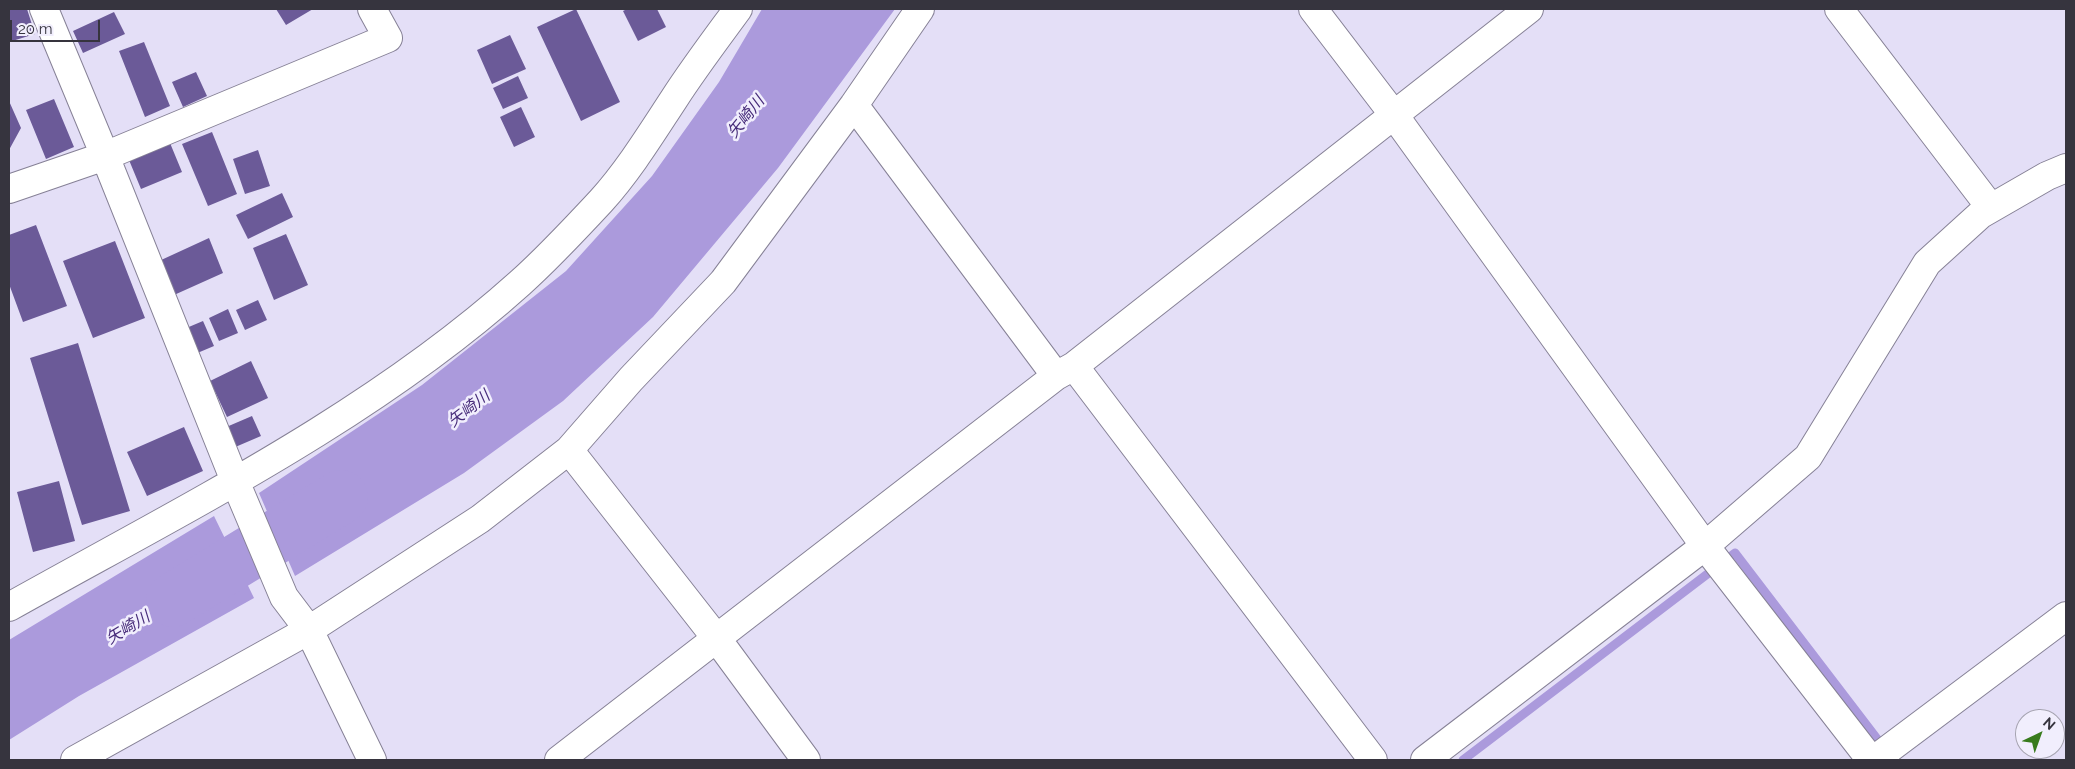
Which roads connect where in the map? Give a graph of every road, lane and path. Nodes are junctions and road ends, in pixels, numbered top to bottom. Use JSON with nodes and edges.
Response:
{"nodes":[{"id":1,"x":44,"y":9,"type":"edge"},
{"id":2,"x":372,"y":9,"type":"edge"},
{"id":3,"x":738,"y":9,"type":"edge"},
{"id":4,"x":920,"y":9,"type":"edge"},
{"id":5,"x":1314,"y":9,"type":"edge"},
{"id":6,"x":1530,"y":9,"type":"edge"},
{"id":7,"x":1838,"y":9,"type":"edge"},
{"id":8,"x":854,"y":105,"type":"junction"},
{"id":9,"x":1394,"y":115,"type":"junction"},
{"id":10,"x":105,"y":156,"type":"junction"},
{"id":11,"x":2066,"y":168,"type":"edge"},
{"id":12,"x":9,"y":189,"type":"edge"},
{"id":13,"x":1991,"y":208,"type":"junction"},
{"id":14,"x":1065,"y":371,"type":"junction"},
{"id":15,"x":569,"y":450,"type":"junction"},
{"id":16,"x":239,"y":493,"type":"junction"},
{"id":17,"x":1705,"y":546,"type":"junction"},
{"id":18,"x":9,"y":607,"type":"edge"},
{"id":19,"x":2066,"y":616,"type":"edge"},
{"id":20,"x":309,"y":630,"type":"junction"},
{"id":21,"x":716,"y":639,"type":"junction"},
{"id":22,"x":75,"y":760,"type":"edge"},
{"id":23,"x":372,"y":760,"type":"edge"},
{"id":24,"x":559,"y":760,"type":"edge"},
{"id":25,"x":806,"y":760,"type":"edge"},
{"id":26,"x":1373,"y":760,"type":"edge"},
{"id":27,"x":1425,"y":760,"type":"edge"},
{"id":28,"x":1872,"y":760,"type":"edge"}],
"edges":[{"from":1,"to":10,"type":"street"},
{"from":2,"to":10,"type":"street"},
{"from":3,"to":16,"type":"street"},
{"from":4,"to":8,"type":"street"},
{"from":5,"to":9,"type":"street"},
{"from":6,"to":9,"type":"street"},
{"from":7,"to":13,"type":"street"},
{"from":8,"to":14,"type":"street"},
{"from":8,"to":15,"type":"street"},
{"from":9,"to":14,"type":"street"},
{"from":9,"to":17,"type":"street"},
{"from":10,"to":12,"type":"street"},
{"from":10,"to":16,"type":"street"},
{"from":11,"to":13,"type":"street"},
{"from":13,"to":17,"type":"street"},
{"from":14,"to":21,"type":"street"},
{"from":14,"to":26,"type":"street"},
{"from":15,"to":20,"type":"street"},
{"from":15,"to":21,"type":"street"},
{"from":16,"to":18,"type":"street"},
{"from":16,"to":20,"type":"street"},
{"from":17,"to":27,"type":"street"},
{"from":17,"to":28,"type":"street"},
{"from":19,"to":28,"type":"street"},
{"from":20,"to":22,"type":"street"},
{"from":20,"to":23,"type":"street"},
{"from":21,"to":24,"type":"street"},
{"from":21,"to":25,"type":"street"}]}
